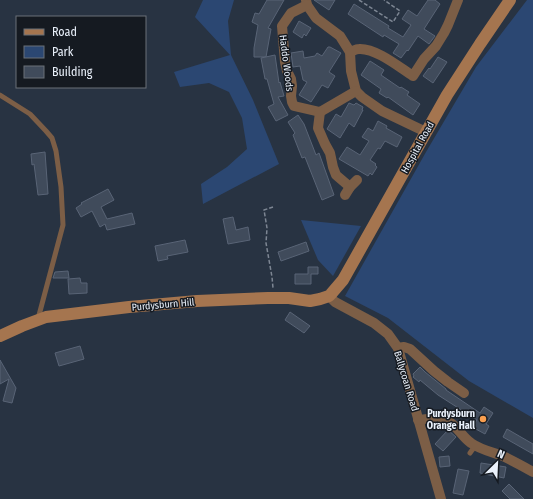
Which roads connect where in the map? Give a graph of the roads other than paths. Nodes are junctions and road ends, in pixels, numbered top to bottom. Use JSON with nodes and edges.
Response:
{"nodes":[{"id":1,"x":458,"y":0,"type":"edge"},
{"id":2,"x":510,"y":0,"type":"edge"},
{"id":3,"x":306,"y":2,"type":"edge"},
{"id":4,"x":350,"y":52,"type":"junction"},
{"id":5,"x":356,"y":91,"type":"junction"},
{"id":6,"x":0,"y":95,"type":"edge"},
{"id":7,"x":320,"y":112,"type":"junction"},
{"id":8,"x":426,"y":132,"type":"junction"},
{"id":9,"x":351,"y":188,"type":"dead end"},
{"id":10,"x":329,"y":296,"type":"junction"},
{"id":11,"x":38,"y":320,"type":"junction"},
{"id":12,"x":0,"y":336,"type":"edge"},
{"id":13,"x":398,"y":348,"type":"junction"},
{"id":14,"x":464,"y":393,"type":"dead end"},
{"id":15,"x":418,"y":420,"type":"junction"},
{"id":16,"x":533,"y":472,"type":"edge"},
{"id":17,"x":441,"y":499,"type":"edge"}],
"edges":[{"from":1,"to":4,"type":"street"},
{"from":2,"to":8,"type":"main road","name":"Hospital Road"},
{"from":3,"to":4,"type":"street"},
{"from":3,"to":7,"type":"street","name":"Haddo Woods"},
{"from":4,"to":5,"type":"street"},
{"from":5,"to":7,"type":"street"},
{"from":5,"to":8,"type":"street"},
{"from":6,"to":11,"type":"lane"},
{"from":7,"to":9,"type":"street"},
{"from":8,"to":10,"type":"main road","name":"Hospital Road"},
{"from":10,"to":11,"type":"main road","name":"Purdysburn Hill"},
{"from":10,"to":13,"type":"street","name":"Ballycoan Road"},
{"from":11,"to":12,"type":"main road","name":"Purdysburn Hill"},
{"from":13,"to":14,"type":"street"},
{"from":13,"to":15,"type":"street","name":"Ballycoan Road"},
{"from":15,"to":16,"type":"street"},
{"from":15,"to":17,"type":"street","name":"Ballycoan Road"}]}
